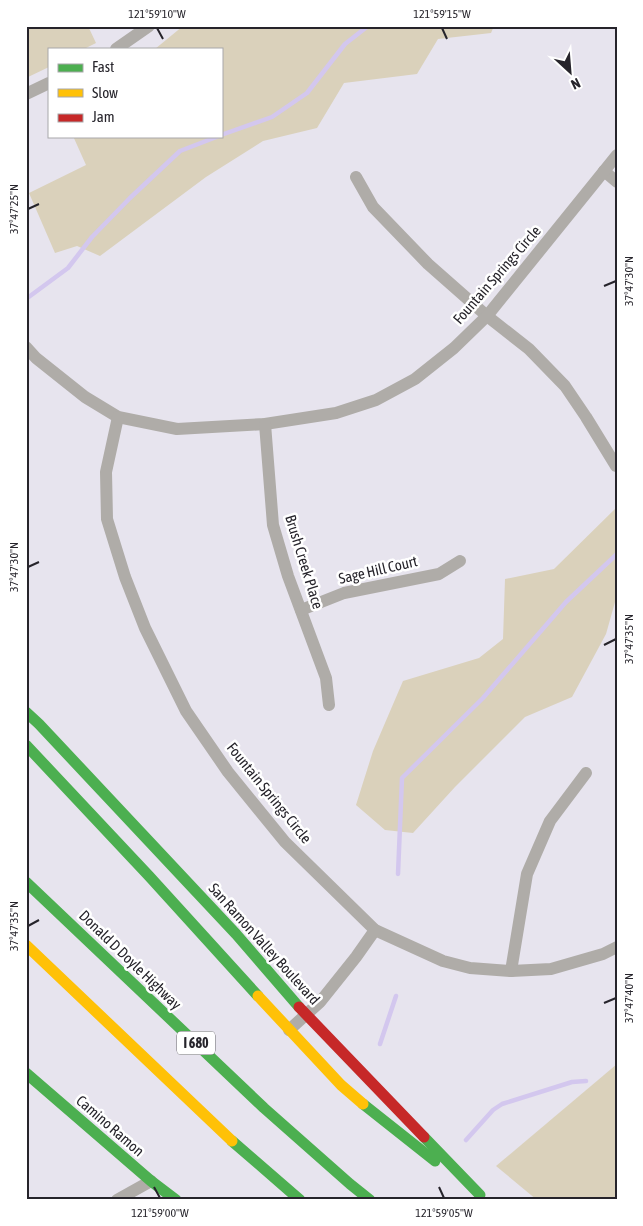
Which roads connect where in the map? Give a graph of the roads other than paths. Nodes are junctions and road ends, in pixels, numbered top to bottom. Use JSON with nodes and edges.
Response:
{"nodes":[{"id":1,"x":149,"y":26,"type":"edge"},
{"id":2,"x":117,"y":48,"type":"edge"},
{"id":3,"x":48,"y":83,"type":"edge"},
{"id":4,"x":26,"y":94,"type":"edge"},
{"id":5,"x":617,"y":155,"type":"edge"},
{"id":6,"x":604,"y":171,"type":"junction"},
{"id":7,"x":356,"y":177,"type":"dead end"},
{"id":8,"x":617,"y":182,"type":"edge"},
{"id":9,"x":487,"y":316,"type":"junction"},
{"id":10,"x":26,"y":347,"type":"edge"},
{"id":11,"x":118,"y":417,"type":"junction"},
{"id":12,"x":265,"y":424,"type":"junction"},
{"id":13,"x":616,"y":466,"type":"edge"},
{"id":14,"x":460,"y":562,"type":"dead end"},
{"id":15,"x":301,"y":610,"type":"junction"},
{"id":16,"x":330,"y":706,"type":"dead end"},
{"id":17,"x":26,"y":712,"type":"edge"},
{"id":18,"x":26,"y":745,"type":"edge"},
{"id":19,"x":586,"y":773,"type":"dead end"},
{"id":20,"x":26,"y":882,"type":"edge"},
{"id":21,"x":374,"y":930,"type":"junction"},
{"id":22,"x":26,"y":945,"type":"edge"},
{"id":23,"x":617,"y":947,"type":"edge"},
{"id":24,"x":511,"y":971,"type":"junction"},
{"id":25,"x":306,"y":1015,"type":"junction"},
{"id":26,"x":289,"y":1030,"type":"junction"},
{"id":27,"x":26,"y":1073,"type":"edge"},
{"id":28,"x":151,"y":1181,"type":"junction"},
{"id":29,"x":484,"y":1197,"type":"edge"},
{"id":30,"x":117,"y":1200,"type":"edge"},
{"id":31,"x":176,"y":1200,"type":"edge"},
{"id":32,"x":300,"y":1200,"type":"edge"},
{"id":33,"x":370,"y":1200,"type":"edge"}],
"edges":[{"from":1,"to":2,"type":"street"},
{"from":3,"to":4,"type":"street"},
{"from":5,"to":6,"type":"street","name":"Fountain Springs Circle"},
{"from":6,"to":8,"type":"street"},
{"from":6,"to":9,"type":"street","name":"Fountain Springs Circle"},
{"from":7,"to":9,"type":"street"},
{"from":9,"to":12,"type":"street","name":"Fountain Springs Circle"},
{"from":9,"to":13,"type":"street"},
{"from":10,"to":11,"type":"street","name":"Fountain Springs Circle"},
{"from":11,"to":12,"type":"street","name":"Fountain Springs Circle"},
{"from":11,"to":21,"type":"street","name":"Fountain Springs Circle"},
{"from":12,"to":15,"type":"street","name":"Brush Creek Place"},
{"from":14,"to":15,"type":"street","name":"Sage Hill Court"},
{"from":15,"to":16,"type":"street","name":"Brush Creek Place"},
{"from":17,"to":25,"type":"main road","name":"San Ramon Valley Boulevard"},
{"from":18,"to":26,"type":"main road","name":"San Ramon Valley Boulevard"},
{"from":19,"to":24,"type":"street"},
{"from":20,"to":33,"type":"main road","name":"Donald D Doyle Highway","number":"I 680"},
{"from":21,"to":24,"type":"street","name":"Fountain Springs Circle"},
{"from":21,"to":25,"type":"street"},
{"from":22,"to":32,"type":"main road"},
{"from":23,"to":24,"type":"street","name":"Fountain Springs Circle"},
{"from":25,"to":26,"type":"street"},
{"from":25,"to":29,"type":"main road","name":"San Ramon Valley Boulevard"},
{"from":26,"to":29,"type":"main road","name":"San Ramon Valley Boulevard"},
{"from":27,"to":28,"type":"main road","name":"Camino Ramon"},
{"from":28,"to":30,"type":"street"},
{"from":28,"to":31,"type":"main road","name":"Camino Ramon"}]}
